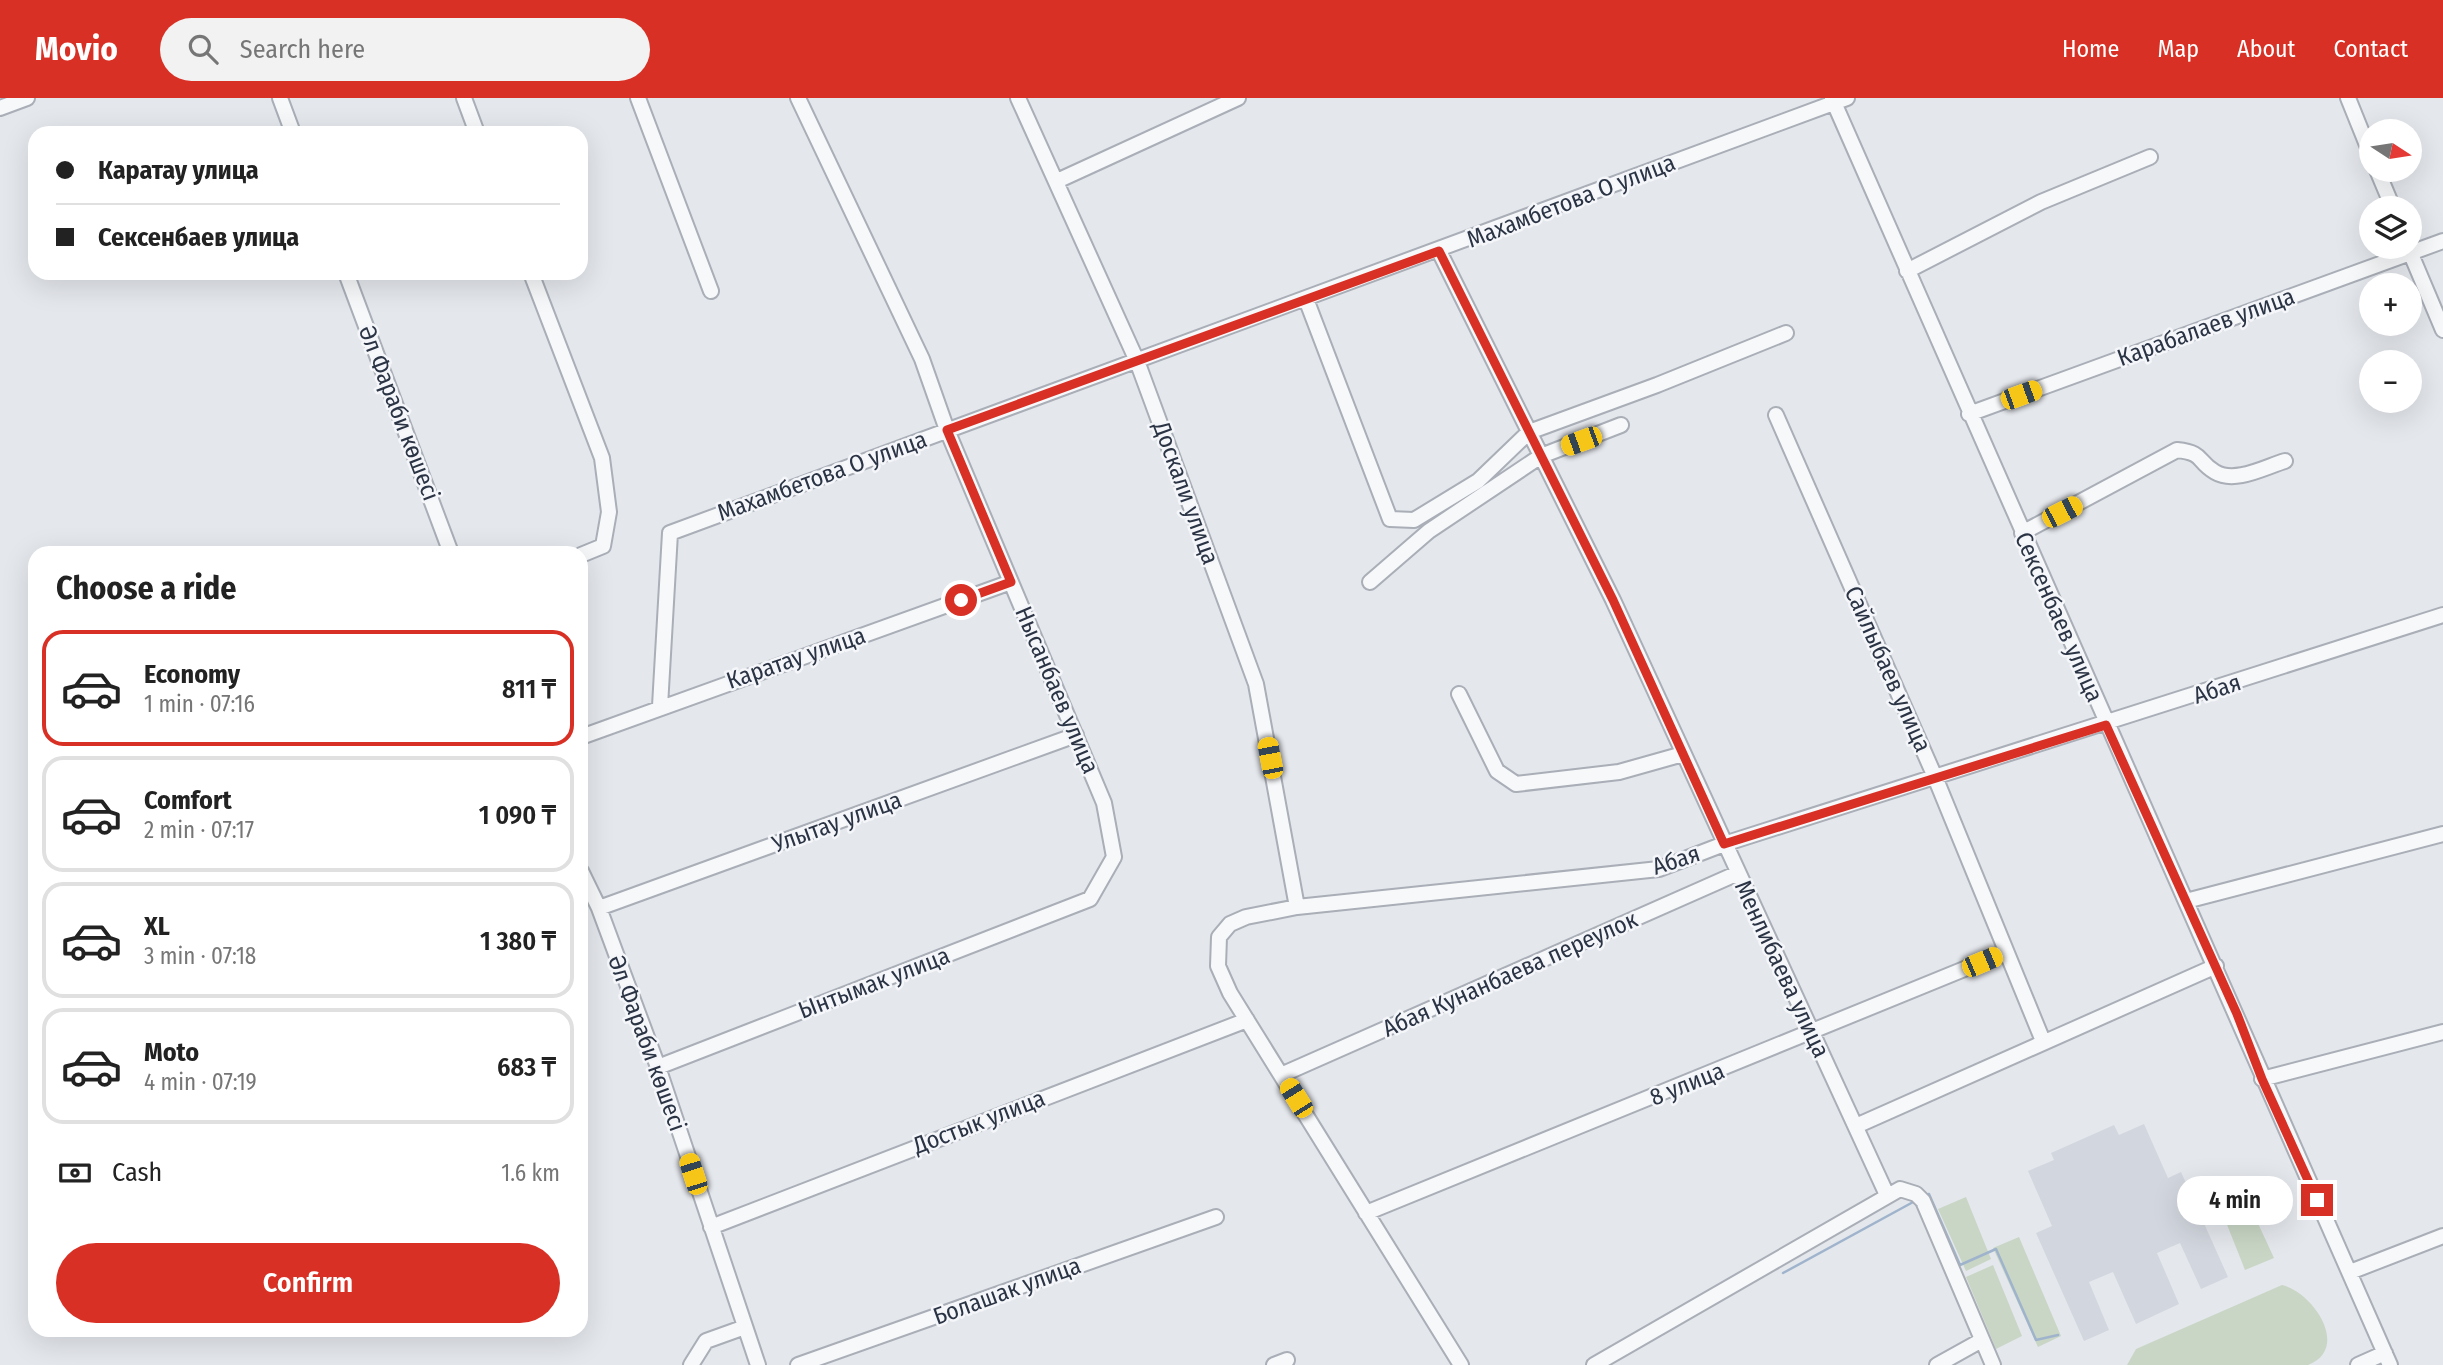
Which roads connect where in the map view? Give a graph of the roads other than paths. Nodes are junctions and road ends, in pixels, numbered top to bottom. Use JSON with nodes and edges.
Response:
{"nodes":[{"id":1,"x":27,"y":98,"type":"edge"},
{"id":2,"x":280,"y":98,"type":"edge"},
{"id":3,"x":464,"y":98,"type":"edge"},
{"id":4,"x":638,"y":98,"type":"edge"},
{"id":5,"x":798,"y":98,"type":"edge"},
{"id":6,"x":1018,"y":98,"type":"edge"},
{"id":7,"x":1238,"y":98,"type":"edge"},
{"id":8,"x":2348,"y":98,"type":"edge"},
{"id":9,"x":1838,"y":99,"type":"edge"},
{"id":10,"x":0,"y":108,"type":"edge"},
{"id":11,"x":2359,"y":125,"type":"edge"},
{"id":12,"x":290,"y":126,"type":"edge"},
{"id":13,"x":474,"y":126,"type":"edge"},
{"id":14,"x":2150,"y":157,"type":"dead end"},
{"id":15,"x":1057,"y":181,"type":"junction"},
{"id":16,"x":2443,"y":241,"type":"edge"},
{"id":17,"x":2422,"y":247,"type":"edge"},
{"id":18,"x":1439,"y":251,"type":"junction"},
{"id":19,"x":2385,"y":259,"type":"edge"},
{"id":20,"x":2413,"y":259,"type":"edge"},
{"id":21,"x":1907,"y":271,"type":"junction"},
{"id":22,"x":349,"y":280,"type":"edge"},
{"id":23,"x":534,"y":280,"type":"edge"},
{"id":24,"x":711,"y":290,"type":"dead end"},
{"id":25,"x":1306,"y":299,"type":"junction"},
{"id":26,"x":2443,"y":330,"type":"edge"},
{"id":27,"x":1786,"y":333,"type":"dead end"},
{"id":28,"x":1137,"y":361,"type":"junction"},
{"id":29,"x":1969,"y":414,"type":"junction"},
{"id":30,"x":1776,"y":415,"type":"dead end"},
{"id":31,"x":1621,"y":425,"type":"dead end"},
{"id":32,"x":947,"y":430,"type":"junction"},
{"id":33,"x":1529,"y":432,"type":"junction"},
{"id":34,"x":1541,"y":456,"type":"junction"},
{"id":35,"x":2285,"y":461,"type":"dead end"},
{"id":36,"x":2022,"y":533,"type":"junction"},
{"id":37,"x":448,"y":546,"type":"edge"},
{"id":38,"x":588,"y":552,"type":"edge"},
{"id":39,"x":1011,"y":582,"type":"junction"},
{"id":40,"x":1370,"y":582,"type":"dead end"},
{"id":41,"x":2443,"y":615,"type":"edge"},
{"id":42,"x":1459,"y":694,"type":"dead end"},
{"id":43,"x":660,"y":706,"type":"junction"},
{"id":44,"x":2106,"y":725,"type":"junction"},
{"id":45,"x":588,"y":734,"type":"edge"},
{"id":46,"x":1076,"y":736,"type":"junction"},
{"id":47,"x":1683,"y":754,"type":"junction"},
{"id":48,"x":1935,"y":777,"type":"junction"},
{"id":49,"x":2443,"y":834,"type":"edge"},
{"id":50,"x":1724,"y":844,"type":"junction"},
{"id":51,"x":1738,"y":873,"type":"junction"},
{"id":52,"x":588,"y":885,"type":"edge"},
{"id":53,"x":1090,"y":899,"type":"joint"},
{"id":54,"x":2186,"y":901,"type":"junction"},
{"id":55,"x":1297,"y":907,"type":"junction"},
{"id":56,"x":599,"y":908,"type":"junction"},
{"id":57,"x":2006,"y":952,"type":"junction"},
{"id":58,"x":2216,"y":966,"type":"junction"},
{"id":59,"x":1247,"y":1020,"type":"junction"},
{"id":60,"x":2443,"y":1032,"type":"edge"},
{"id":61,"x":1813,"y":1033,"type":"junction"},
{"id":62,"x":2043,"y":1041,"type":"junction"},
{"id":63,"x":658,"y":1067,"type":"junction"},
{"id":64,"x":1282,"y":1075,"type":"junction"},
{"id":65,"x":2262,"y":1079,"type":"junction"},
{"id":66,"x":1856,"y":1126,"type":"junction"},
{"id":67,"x":1887,"y":1195,"type":"junction"},
{"id":68,"x":1366,"y":1213,"type":"junction"},
{"id":69,"x":1216,"y":1217,"type":"dead end"},
{"id":70,"x":710,"y":1227,"type":"junction"},
{"id":71,"x":2443,"y":1236,"type":"edge"},
{"id":72,"x":2350,"y":1272,"type":"junction"},
{"id":73,"x":745,"y":1327,"type":"junction"},
{"id":74,"x":1982,"y":1340,"type":"junction"},
{"id":75,"x":2388,"y":1359,"type":"edge"},
{"id":76,"x":691,"y":1365,"type":"edge"},
{"id":77,"x":758,"y":1365,"type":"edge"},
{"id":78,"x":798,"y":1365,"type":"edge"},
{"id":79,"x":1461,"y":1365,"type":"edge"},
{"id":80,"x":1594,"y":1365,"type":"edge"},
{"id":81,"x":1937,"y":1365,"type":"edge"},
{"id":82,"x":1993,"y":1365,"type":"edge"},
{"id":83,"x":2358,"y":1365,"type":"edge"}],
"edges":[{"from":1,"to":10,"type":"street"},
{"from":2,"to":12,"type":"street"},
{"from":3,"to":13,"type":"street"},
{"from":4,"to":24,"type":"street"},
{"from":5,"to":32,"type":"street","name":"Нысанбаев улица"},
{"from":6,"to":15,"type":"street","name":"Доскали улица"},
{"from":7,"to":15,"type":"street"},
{"from":8,"to":11,"type":"street"},
{"from":9,"to":18,"type":"street","name":"Махамбетова О улица"},
{"from":9,"to":21,"type":"street","name":"Сексенбаев улица"},
{"from":14,"to":21,"type":"street"},
{"from":15,"to":28,"type":"street","name":"Доскали улица"},
{"from":16,"to":17,"type":"street","name":"Карабалаев улица"},
{"from":18,"to":25,"type":"street","name":"Махамбетова О улица"},
{"from":18,"to":33,"type":"street","name":"Менлибаева улица"},
{"from":19,"to":29,"type":"street","name":"Карабалаев улица"},
{"from":20,"to":26,"type":"street"},
{"from":21,"to":29,"type":"street","name":"Сексенбаев улица"},
{"from":22,"to":37,"type":"street","name":"Әл Фараби көшесі"},
{"from":23,"to":38,"type":"street"},
{"from":25,"to":28,"type":"street","name":"Махамбетова О улица"},
{"from":25,"to":33,"type":"street"},
{"from":27,"to":33,"type":"street"},
{"from":28,"to":32,"type":"street","name":"Махамбетова О улица"},
{"from":28,"to":55,"type":"street","name":"Доскали улица"},
{"from":29,"to":36,"type":"street","name":"Сексенбаев улица"},
{"from":30,"to":48,"type":"street","name":"Сайлыбаев улица"},
{"from":31,"to":34,"type":"street"},
{"from":32,"to":39,"type":"street","name":"Нысанбаев улица"},
{"from":32,"to":43,"type":"street","name":"Махамбетова О улица"},
{"from":33,"to":34,"type":"street","name":"Менлибаева улица"},
{"from":34,"to":40,"type":"street"},
{"from":34,"to":47,"type":"street","name":"Менлибаева улица"},
{"from":35,"to":36,"type":"street"},
{"from":36,"to":44,"type":"street","name":"Сексенбаев улица"},
{"from":39,"to":43,"type":"street","name":"Каратау улица"},
{"from":39,"to":46,"type":"street","name":"Нысанбаев улица"},
{"from":41,"to":44,"type":"street","name":"Абая"},
{"from":42,"to":47,"type":"street"},
{"from":43,"to":45,"type":"street","name":"Каратау улица"},
{"from":44,"to":48,"type":"street","name":"Абая"},
{"from":44,"to":54,"type":"street","name":"Сексенбаев улица"},
{"from":46,"to":53,"type":"street","name":"Нысанбаев улица"},
{"from":46,"to":56,"type":"street","name":"Улытау улица"},
{"from":47,"to":50,"type":"street","name":"Менлибаева улица"},
{"from":48,"to":50,"type":"street","name":"Абая"},
{"from":48,"to":57,"type":"street","name":"Сайлыбаев улица"},
{"from":49,"to":54,"type":"street"},
{"from":50,"to":51,"type":"street","name":"Менлибаева улица"},
{"from":50,"to":55,"type":"street","name":"Абая"},
{"from":51,"to":61,"type":"street","name":"Менлибаева улица"},
{"from":51,"to":64,"type":"street","name":"Абая Кунанбаева переулок"},
{"from":52,"to":56,"type":"street","name":"Әл Фараби көшесі"},
{"from":53,"to":63,"type":"street","name":"Ынтымак улица"},
{"from":54,"to":58,"type":"street","name":"Сексенбаев улица"},
{"from":55,"to":59,"type":"street","name":"Абая"},
{"from":56,"to":63,"type":"street","name":"Әл Фараби көшесі"},
{"from":57,"to":61,"type":"street","name":"8 улица"},
{"from":57,"to":62,"type":"street","name":"Сайлыбаев улица"},
{"from":58,"to":62,"type":"street"},
{"from":58,"to":65,"type":"street","name":"Сексенбаев улица"},
{"from":59,"to":64,"type":"street"},
{"from":59,"to":70,"type":"street","name":"Достык улица"},
{"from":60,"to":65,"type":"street"},
{"from":61,"to":66,"type":"street","name":"Менлибаева улица"},
{"from":61,"to":68,"type":"street","name":"8 улица"},
{"from":62,"to":66,"type":"street"},
{"from":63,"to":70,"type":"street","name":"Әл Фараби көшесі"},
{"from":64,"to":68,"type":"street"},
{"from":65,"to":72,"type":"street","name":"Сексенбаев улица"},
{"from":66,"to":67,"type":"street","name":"Менлибаева улица"},
{"from":67,"to":74,"type":"street"},
{"from":67,"to":80,"type":"street"},
{"from":68,"to":79,"type":"street"},
{"from":69,"to":78,"type":"street","name":"Болашак улица"},
{"from":70,"to":73,"type":"street","name":"Әл Фараби көшесі"},
{"from":71,"to":72,"type":"street"},
{"from":72,"to":75,"type":"street","name":"Сексенбаев улица"},
{"from":73,"to":76,"type":"street"},
{"from":73,"to":77,"type":"street","name":"Әл Фараби көшесі"},
{"from":74,"to":81,"type":"street"},
{"from":74,"to":82,"type":"street"},
{"from":75,"to":83,"type":"street"}]}
